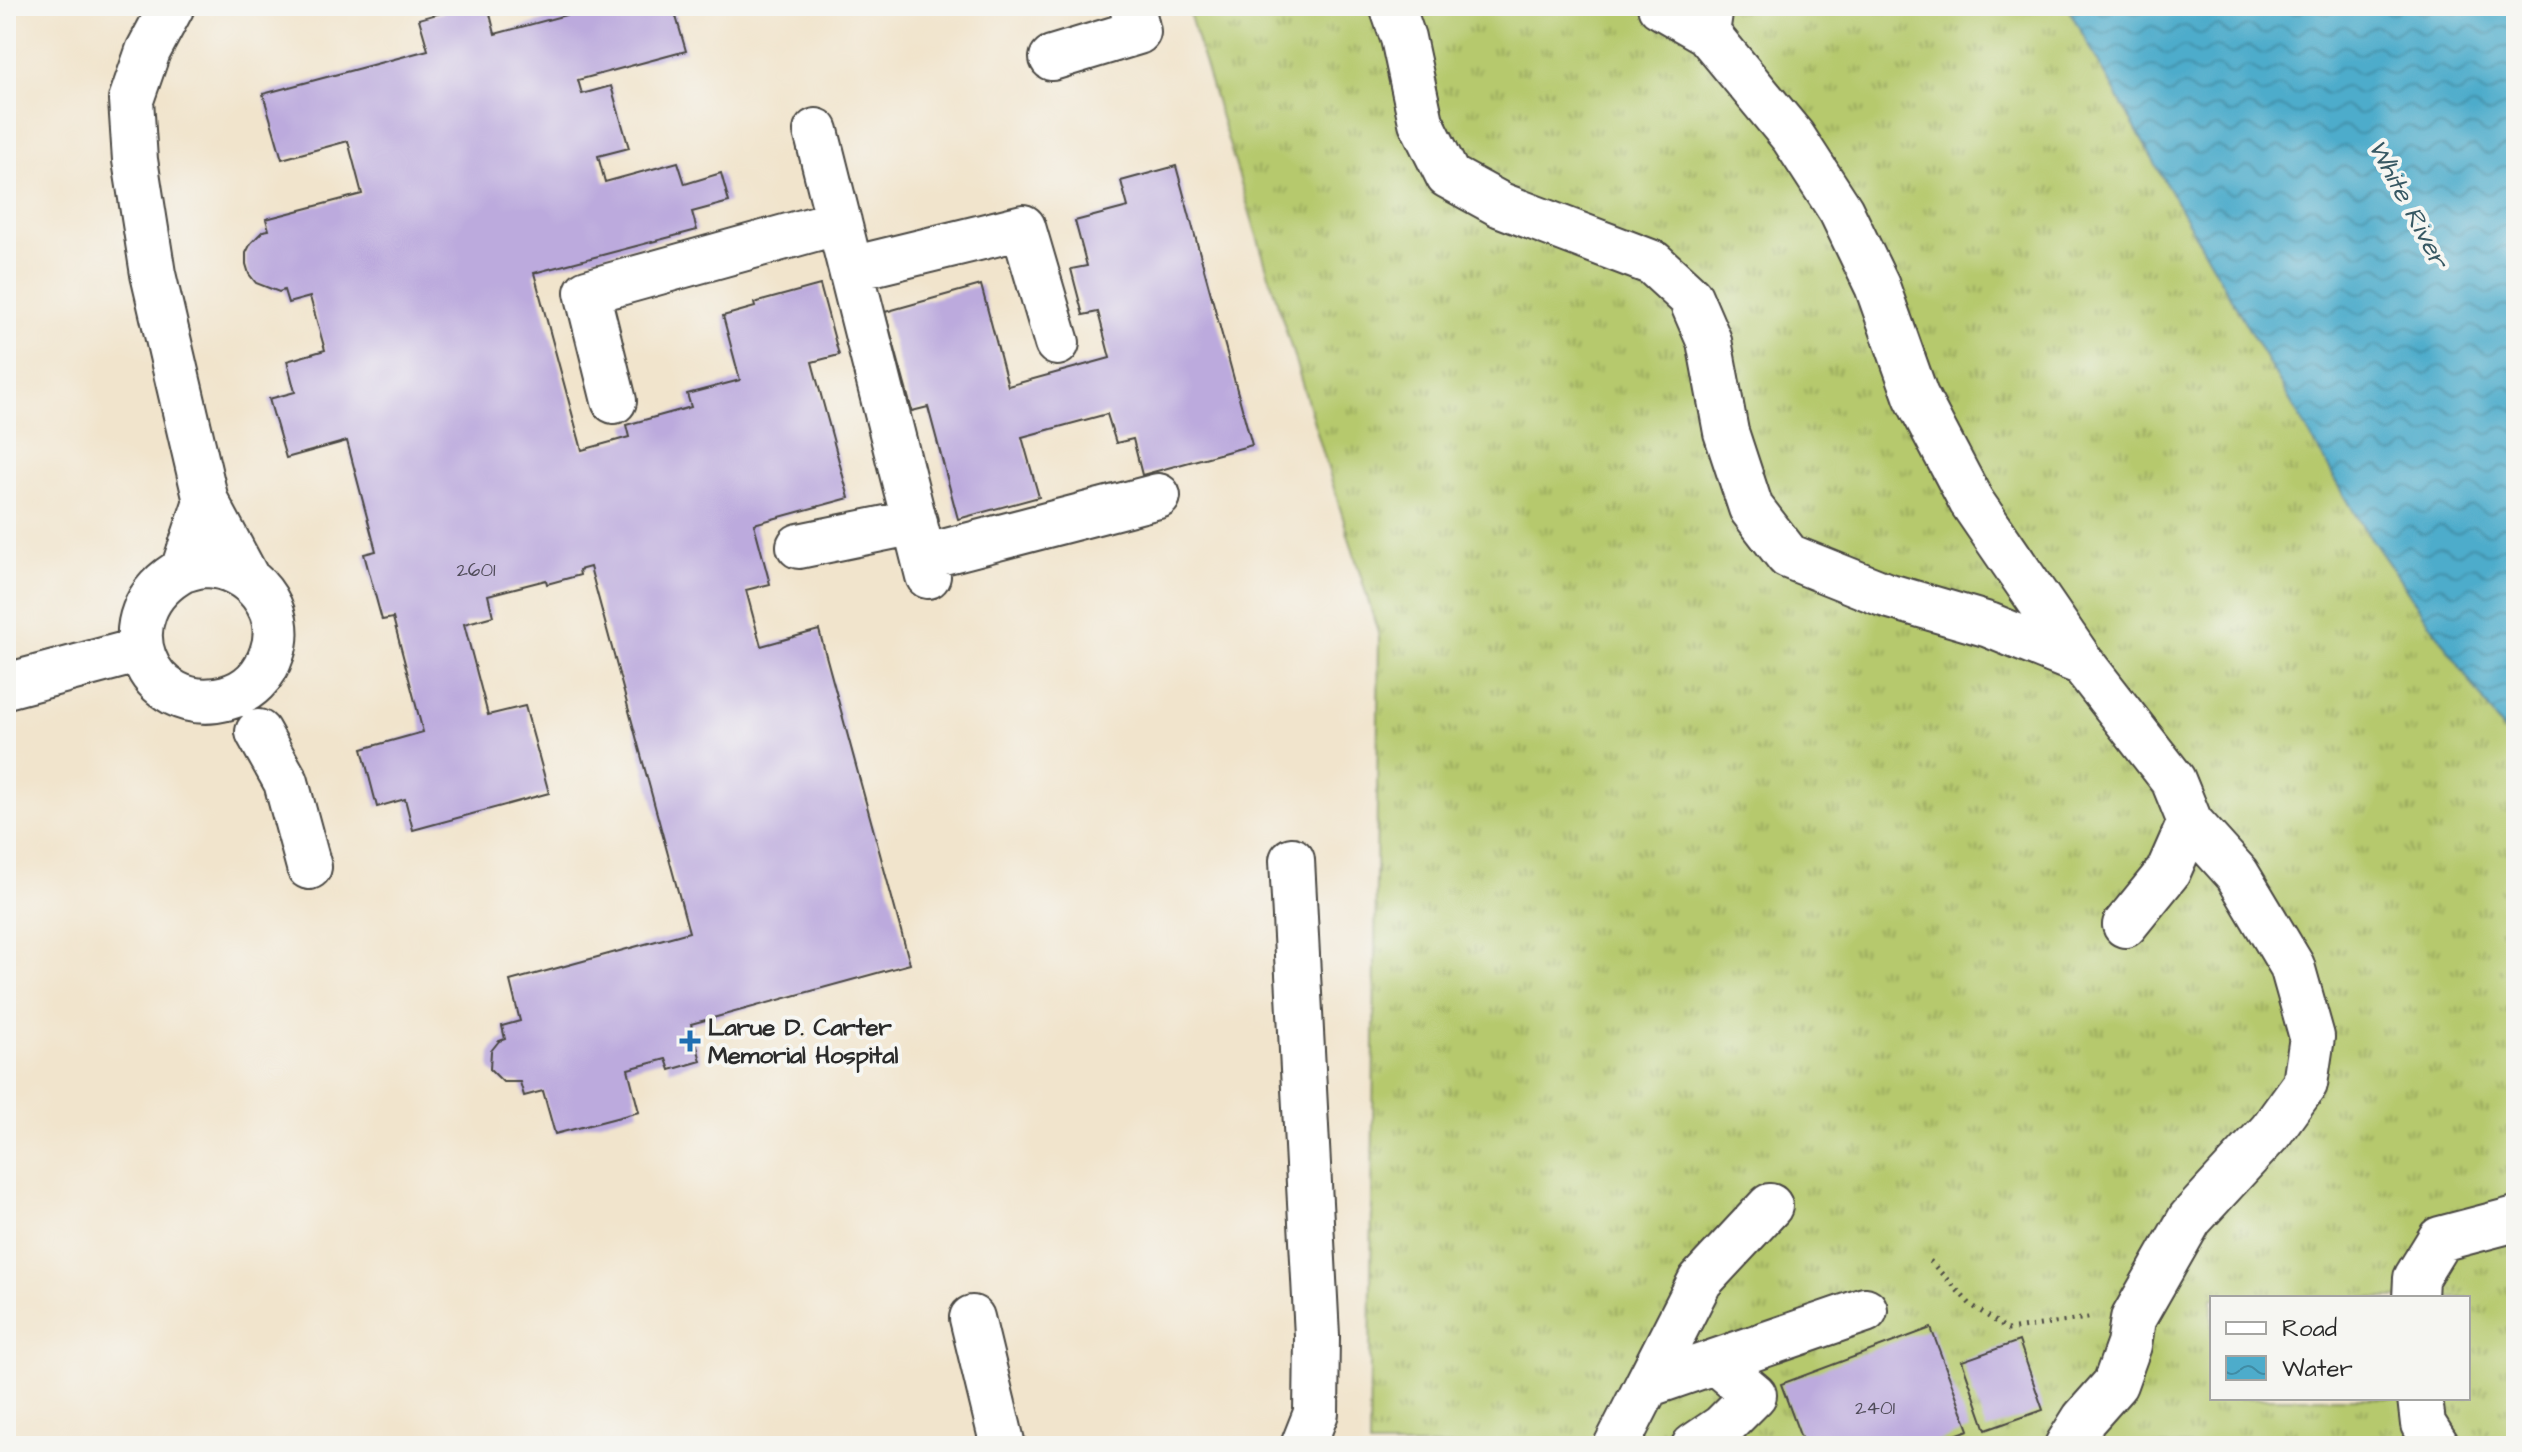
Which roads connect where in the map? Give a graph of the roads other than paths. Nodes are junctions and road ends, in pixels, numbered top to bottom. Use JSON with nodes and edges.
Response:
{"nodes":[{"id":1,"x":172,"y":6,"type":"edge"},
{"id":2,"x":1132,"y":6,"type":"edge"},
{"id":3,"x":1392,"y":6,"type":"edge"},
{"id":4,"x":1660,"y":6,"type":"edge"},
{"id":5,"x":1709,"y":19,"type":"edge"},
{"id":6,"x":1052,"y":58,"type":"dead end"},
{"id":7,"x":816,"y":131,"type":"dead end"},
{"id":8,"x":839,"y":222,"type":"junction"},
{"id":9,"x":851,"y":269,"type":"junction"},
{"id":10,"x":1057,"y":343,"type":"dead end"},
{"id":11,"x":614,"y":401,"type":"dead end"},
{"id":12,"x":1158,"y":496,"type":"dead end"},
{"id":13,"x":206,"y":501,"type":"junction"},
{"id":14,"x":799,"y":546,"type":"dead end"},
{"id":15,"x":922,"y":552,"type":"junction"},
{"id":16,"x":183,"y":570,"type":"junction"},
{"id":17,"x":247,"y":578,"type":"junction"},
{"id":18,"x":141,"y":650,"type":"junction"},
{"id":19,"x":269,"y":663,"type":"junction"},
{"id":20,"x":2082,"y":663,"type":"junction"},
{"id":21,"x":6,"y":686,"type":"edge"},
{"id":22,"x":216,"y":700,"type":"junction"},
{"id":23,"x":258,"y":732,"type":"junction"},
{"id":24,"x":2190,"y":822,"type":"junction"},
{"id":25,"x":1292,"y":860,"type":"dead end"},
{"id":26,"x":309,"y":867,"type":"dead end"},
{"id":27,"x":2168,"y":872,"type":"junction"},
{"id":28,"x":2237,"y":874,"type":"junction"},
{"id":29,"x":2125,"y":925,"type":"dead end"},
{"id":30,"x":1770,"y":1206,"type":"dead end"},
{"id":31,"x":2516,"y":1219,"type":"edge"},
{"id":32,"x":2415,"y":1296,"type":"edge"},
{"id":33,"x":1865,"y":1310,"type":"dead end"},
{"id":34,"x":972,"y":1318,"type":"dead end"},
{"id":35,"x":1715,"y":1362,"type":"junction"},
{"id":36,"x":1647,"y":1385,"type":"junction"},
{"id":37,"x":2420,"y":1400,"type":"edge"},
{"id":38,"x":1003,"y":1446,"type":"edge"},
{"id":39,"x":1303,"y":1446,"type":"edge"},
{"id":40,"x":1616,"y":1446,"type":"edge"},
{"id":41,"x":1694,"y":1446,"type":"edge"},
{"id":42,"x":2067,"y":1446,"type":"edge"},
{"id":43,"x":2437,"y":1446,"type":"edge"}],
"edges":[{"from":1,"to":13,"type":"street"},
{"from":2,"to":6,"type":"street"},
{"from":3,"to":20,"type":"street"},
{"from":4,"to":5,"type":"street"},
{"from":5,"to":20,"type":"street"},
{"from":7,"to":8,"type":"street"},
{"from":8,"to":9,"type":"street"},
{"from":8,"to":11,"type":"street"},
{"from":9,"to":10,"type":"street"},
{"from":9,"to":15,"type":"street"},
{"from":12,"to":15,"type":"street"},
{"from":13,"to":16,"type":"street"},
{"from":13,"to":17,"type":"street"},
{"from":14,"to":15,"type":"street"},
{"from":16,"to":17,"type":"street"},
{"from":16,"to":18,"type":"street"},
{"from":17,"to":19,"type":"street"},
{"from":18,"to":21,"type":"street"},
{"from":18,"to":22,"type":"street"},
{"from":19,"to":22,"type":"street"},
{"from":19,"to":23,"type":"street"},
{"from":20,"to":24,"type":"street"},
{"from":22,"to":23,"type":"street"},
{"from":23,"to":26,"type":"street"},
{"from":24,"to":27,"type":"street"},
{"from":24,"to":28,"type":"street"},
{"from":25,"to":39,"type":"street"},
{"from":27,"to":28,"type":"street"},
{"from":27,"to":29,"type":"street"},
{"from":28,"to":42,"type":"street"},
{"from":30,"to":36,"type":"street"},
{"from":31,"to":32,"type":"street"},
{"from":33,"to":35,"type":"street"},
{"from":34,"to":38,"type":"street"},
{"from":35,"to":36,"type":"street"},
{"from":35,"to":41,"type":"street"},
{"from":36,"to":40,"type":"street"},
{"from":37,"to":43,"type":"street"}]}
